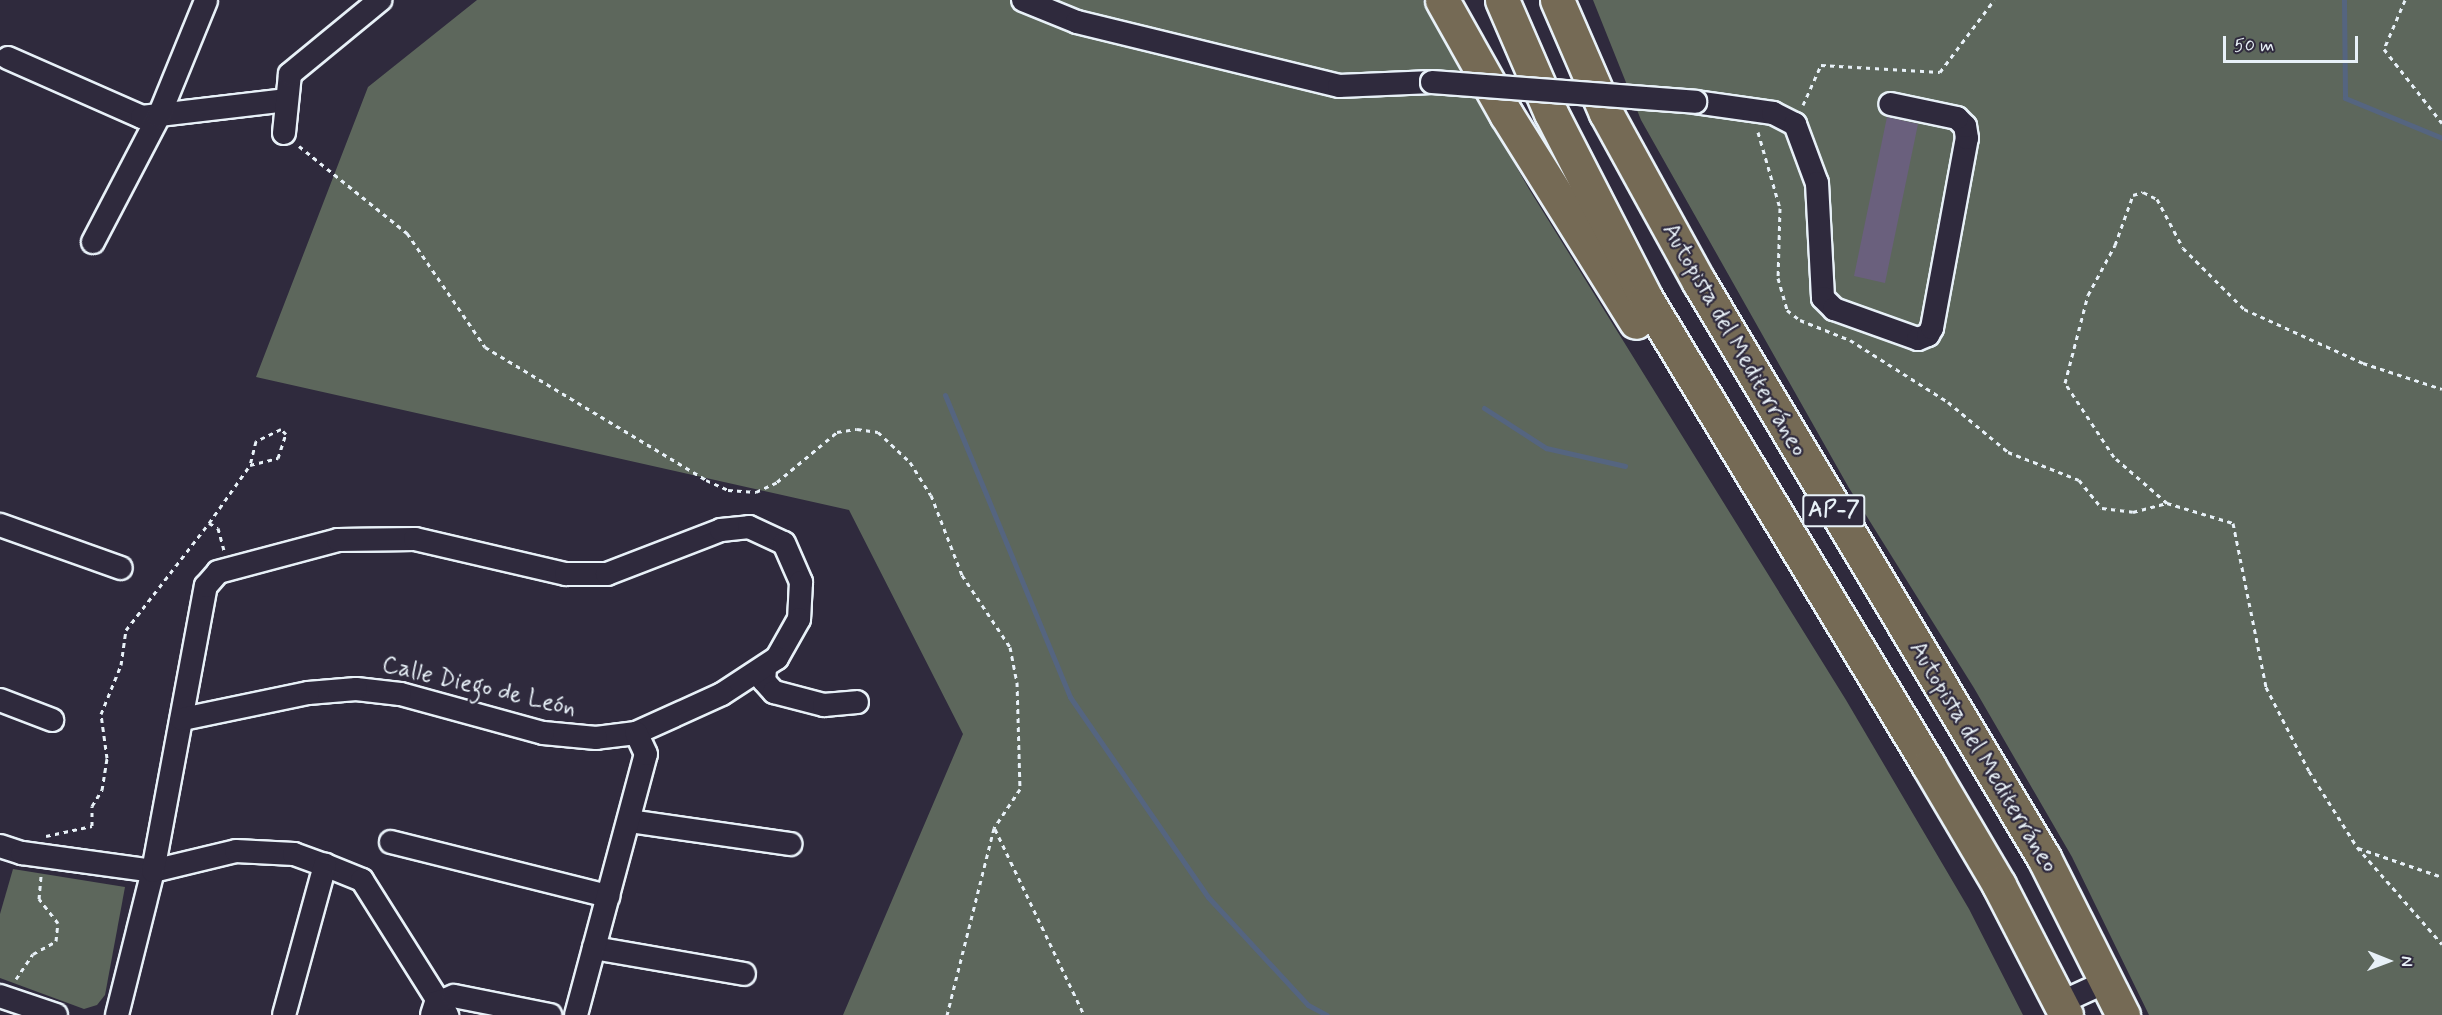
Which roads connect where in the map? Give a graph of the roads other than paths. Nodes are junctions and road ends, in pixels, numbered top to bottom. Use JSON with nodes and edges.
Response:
{"nodes":[{"id":1,"x":380,"y":0,"type":"edge"},
{"id":2,"x":1023,"y":0,"type":"edge"},
{"id":3,"x":1442,"y":0,"type":"edge"},
{"id":4,"x":1502,"y":0,"type":"edge"},
{"id":5,"x":1557,"y":0,"type":"edge"},
{"id":6,"x":206,"y":1,"type":"edge"},
{"id":7,"x":8,"y":58,"type":"dead end"},
{"id":8,"x":287,"y":100,"type":"junction"},
{"id":9,"x":1890,"y":104,"type":"dead end"},
{"id":10,"x":159,"y":116,"type":"junction"},
{"id":11,"x":284,"y":133,"type":"dead end"},
{"id":12,"x":93,"y":243,"type":"dead end"},
{"id":13,"x":0,"y":525,"type":"edge"},
{"id":14,"x":121,"y":568,"type":"dead end"},
{"id":15,"x":1832,"y":606,"type":"junction"},
{"id":16,"x":765,"y":668,"type":"junction"},
{"id":17,"x":722,"y":694,"type":"junction"},
{"id":18,"x":785,"y":696,"type":"junction"},
{"id":19,"x":0,"y":700,"type":"edge"},
{"id":20,"x":857,"y":702,"type":"dead end"},
{"id":21,"x":182,"y":719,"type":"junction"},
{"id":22,"x":52,"y":720,"type":"dead end"},
{"id":23,"x":636,"y":733,"type":"junction"},
{"id":24,"x":629,"y":820,"type":"junction"},
{"id":25,"x":391,"y":842,"type":"dead end"},
{"id":26,"x":790,"y":844,"type":"dead end"},
{"id":27,"x":0,"y":846,"type":"edge"},
{"id":28,"x":326,"y":865,"type":"junction"},
{"id":29,"x":153,"y":871,"type":"junction"},
{"id":30,"x":608,"y":896,"type":"junction"},
{"id":31,"x":594,"y":948,"type":"junction"},
{"id":32,"x":744,"y":974,"type":"dead end"},
{"id":33,"x":2108,"y":981,"type":"junction"},
{"id":34,"x":14,"y":1000,"type":"edge"},
{"id":35,"x":2063,"y":1009,"type":"edge"},
{"id":36,"x":439,"y":1011,"type":"edge"},
{"id":37,"x":56,"y":1015,"type":"edge"},
{"id":38,"x":117,"y":1015,"type":"edge"},
{"id":39,"x":284,"y":1015,"type":"edge"},
{"id":40,"x":550,"y":1015,"type":"edge"},
{"id":41,"x":576,"y":1015,"type":"edge"},
{"id":42,"x":2123,"y":1015,"type":"edge"}],
"edges":[{"from":1,"to":8,"type":"street"},
{"from":2,"to":9,"type":"street","bridge":true},
{"from":3,"to":15,"type":"highway"},
{"from":4,"to":15,"type":"highway","name":"Autopista del Mediterráneo","number":"AP-7"},
{"from":5,"to":33,"type":"highway","name":"Autopista del Mediterráneo","number":"AP-7"},
{"from":6,"to":10,"type":"street"},
{"from":7,"to":10,"type":"street"},
{"from":8,"to":10,"type":"street"},
{"from":8,"to":11,"type":"street"},
{"from":10,"to":12,"type":"street"},
{"from":13,"to":14,"type":"street"},
{"from":15,"to":35,"type":"highway","name":"Autopista del Mediterráneo","number":"AP-7"},
{"from":16,"to":17,"type":"street","name":"Calle Diego de León"},
{"from":16,"to":18,"type":"street"},
{"from":16,"to":21,"type":"street","name":"Calle Diego de León"},
{"from":17,"to":18,"type":"street"},
{"from":17,"to":23,"type":"street","name":"Calle Diego de León"},
{"from":18,"to":20,"type":"street"},
{"from":19,"to":22,"type":"street"},
{"from":21,"to":23,"type":"street","name":"Calle Diego de León"},
{"from":21,"to":29,"type":"street"},
{"from":23,"to":24,"type":"street"},
{"from":24,"to":26,"type":"street"},
{"from":24,"to":30,"type":"street"},
{"from":25,"to":30,"type":"street"},
{"from":27,"to":29,"type":"street"},
{"from":28,"to":29,"type":"street"},
{"from":28,"to":36,"type":"street"},
{"from":28,"to":39,"type":"street"},
{"from":29,"to":38,"type":"street"},
{"from":30,"to":31,"type":"street"},
{"from":31,"to":32,"type":"street"},
{"from":31,"to":41,"type":"street"},
{"from":33,"to":35,"type":"street"},
{"from":33,"to":42,"type":"highway","name":"Autopista del Mediterráneo","number":"AP-7"},
{"from":34,"to":37,"type":"street"},
{"from":36,"to":40,"type":"street"}]}
